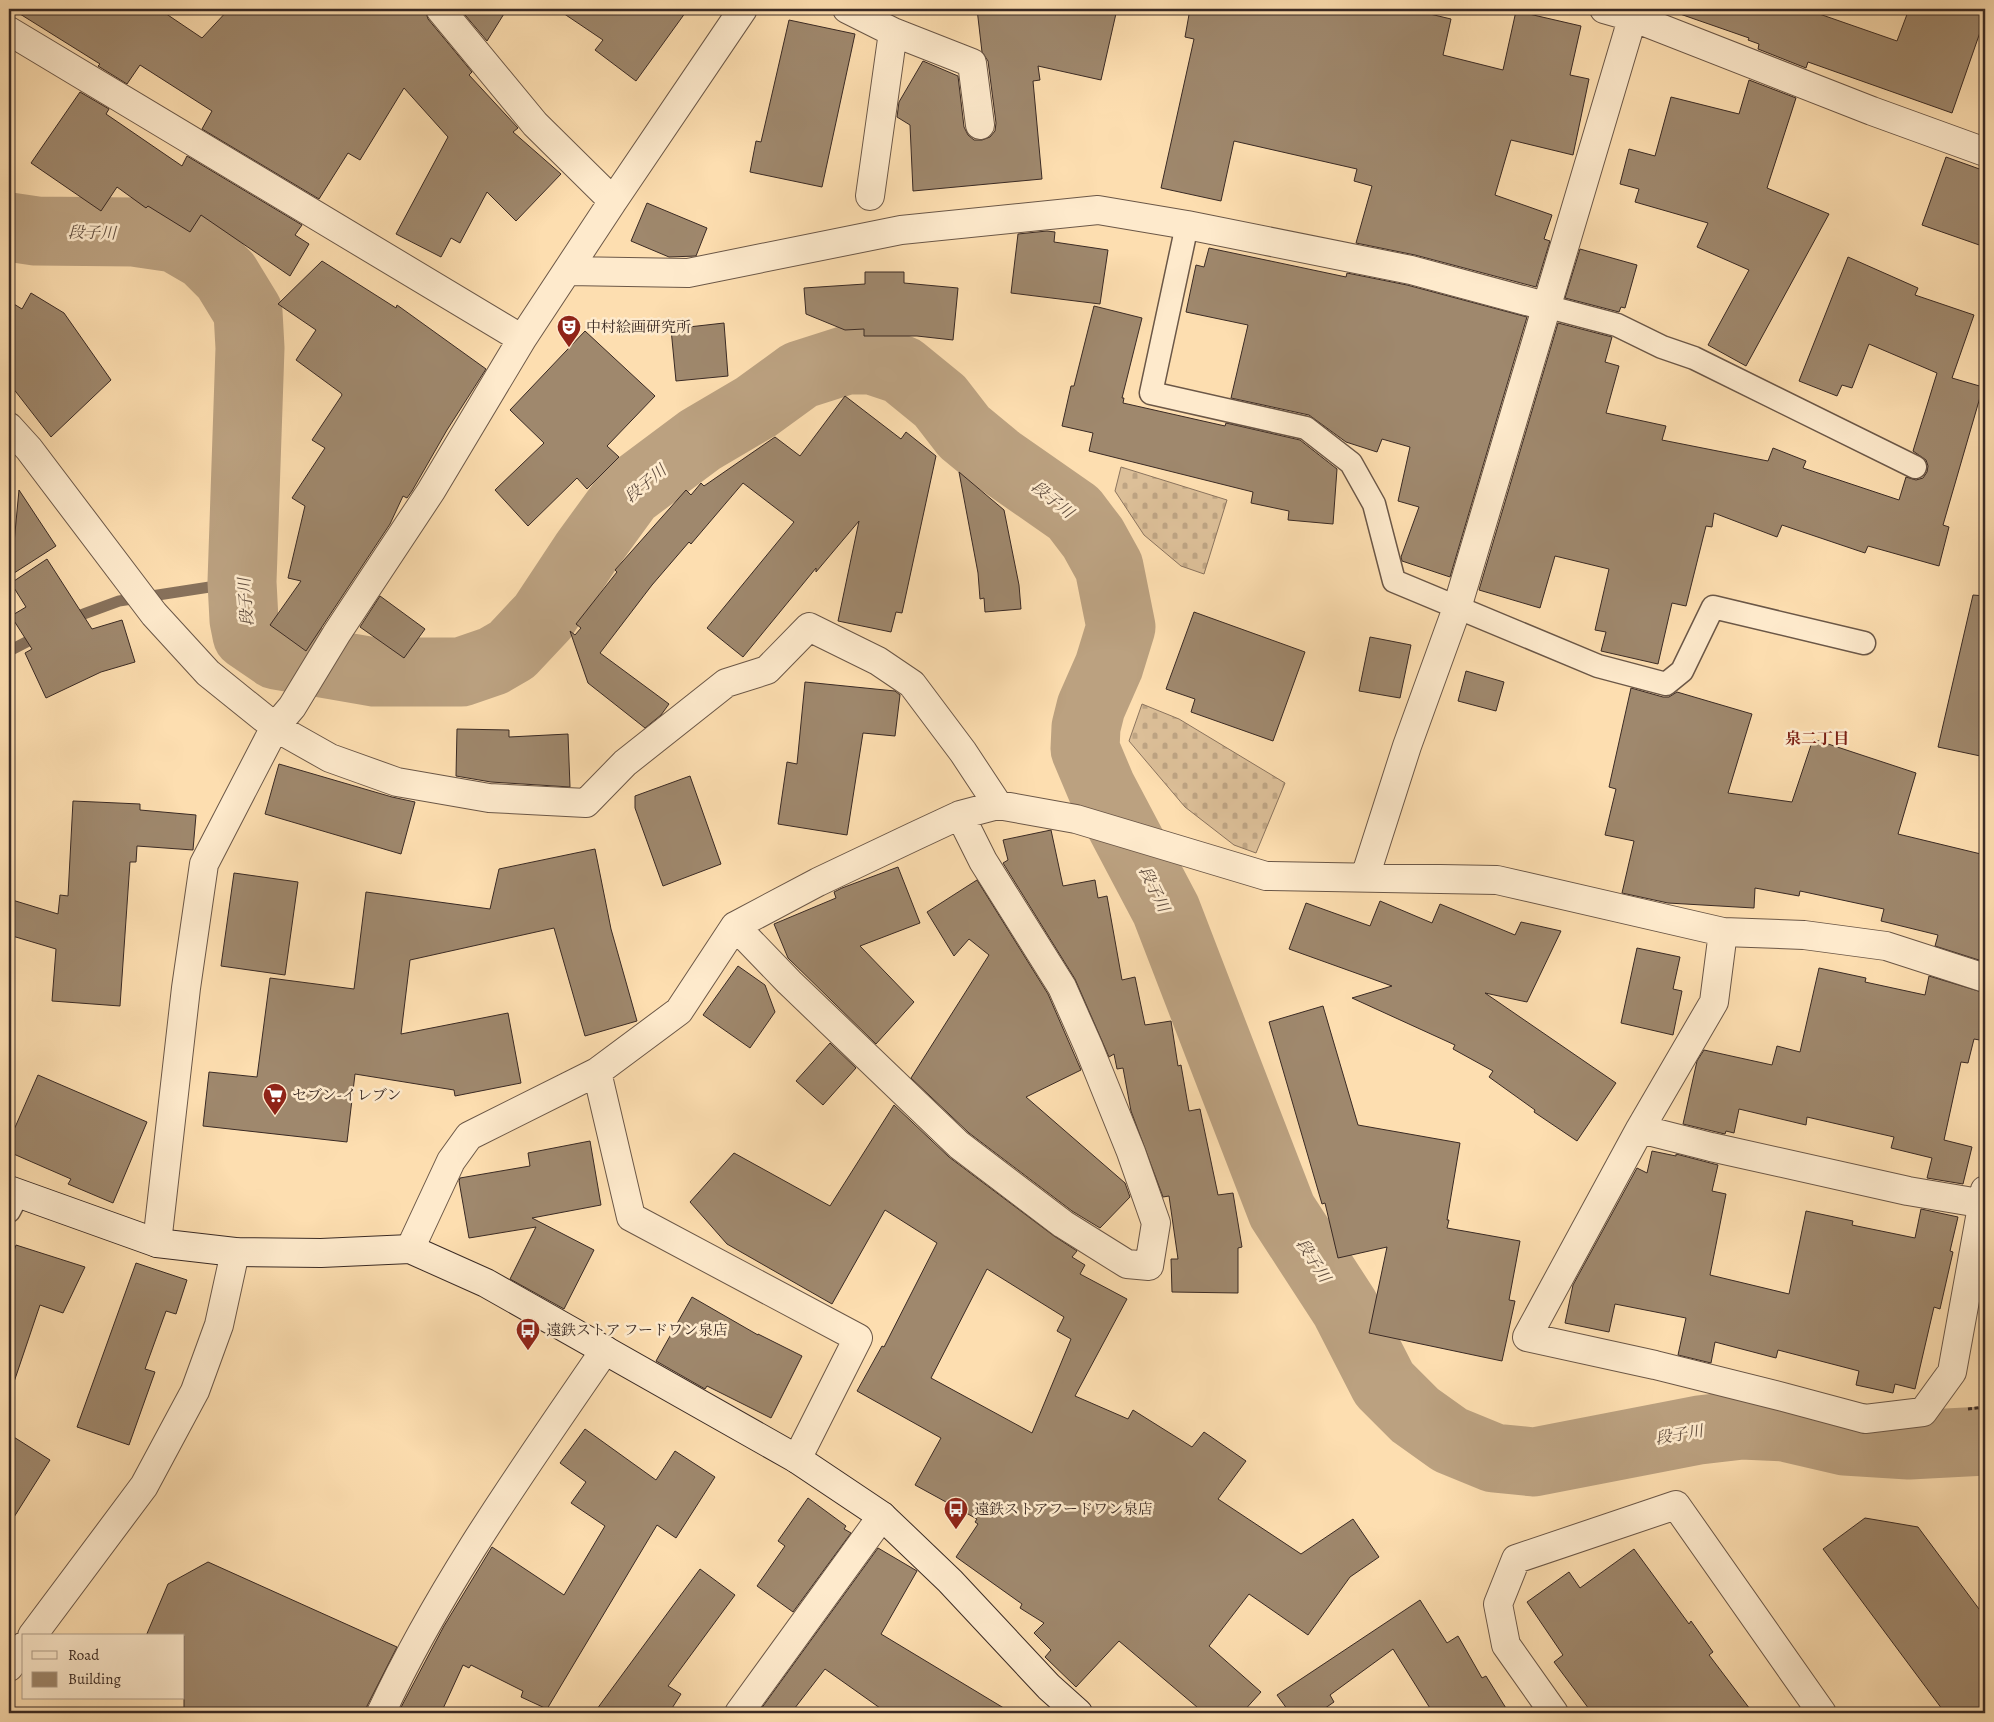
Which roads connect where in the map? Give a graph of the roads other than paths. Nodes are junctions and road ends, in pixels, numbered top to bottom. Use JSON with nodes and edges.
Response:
{"nodes":[{"id":1,"x":440,"y":9,"type":"edge"},
{"id":2,"x":743,"y":9,"type":"edge"},
{"id":3,"x":847,"y":9,"type":"edge"},
{"id":4,"x":1604,"y":9,"type":"edge"},
{"id":5,"x":1634,"y":13,"type":"edge"},
{"id":6,"x":9,"y":31,"type":"edge"},
{"id":7,"x":893,"y":32,"type":"junction"},
{"id":8,"x":980,"y":125,"type":"dead end"},
{"id":9,"x":1985,"y":152,"type":"edge"},
{"id":10,"x":870,"y":196,"type":"dead end"},
{"id":11,"x":613,"y":201,"type":"junction"},
{"id":12,"x":1187,"y":225,"type":"junction"},
{"id":13,"x":568,"y":271,"type":"junction"},
{"id":14,"x":1545,"y":306,"type":"junction"},
{"id":15,"x":522,"y":339,"type":"junction"},
{"id":16,"x":9,"y":427,"type":"edge"},
{"id":17,"x":1915,"y":467,"type":"dead end"},
{"id":18,"x":1457,"y":608,"type":"junction"},
{"id":19,"x":1864,"y":643,"type":"dead end"},
{"id":20,"x":284,"y":717,"type":"junction"},
{"id":21,"x":998,"y":805,"type":"junction"},
{"id":22,"x":960,"y":815,"type":"junction"},
{"id":23,"x":1365,"y":877,"type":"junction"},
{"id":24,"x":736,"y":926,"type":"junction"},
{"id":25,"x":1723,"y":932,"type":"junction"},
{"id":26,"x":1985,"y":978,"type":"edge"},
{"id":27,"x":597,"y":1072,"type":"junction"},
{"id":28,"x":1640,"y":1129,"type":"junction"},
{"id":29,"x":12,"y":1198,"type":"edge"},
{"id":30,"x":1984,"y":1199,"type":"edge"},
{"id":31,"x":157,"y":1243,"type":"junction"},
{"id":32,"x":410,"y":1249,"type":"junction"},
{"id":33,"x":235,"y":1252,"type":"junction"},
{"id":34,"x":605,"y":1350,"type":"junction"},
{"id":35,"x":797,"y":1459,"type":"junction"},
{"id":36,"x":882,"y":1516,"type":"junction"},
{"id":37,"x":33,"y":1634,"type":"edge"},
{"id":38,"x":22,"y":1649,"type":"edge"},
{"id":39,"x":9,"y":1666,"type":"edge"},
{"id":40,"x":381,"y":1713,"type":"edge"},
{"id":41,"x":739,"y":1713,"type":"edge"},
{"id":42,"x":1078,"y":1713,"type":"edge"},
{"id":43,"x":1554,"y":1713,"type":"edge"},
{"id":44,"x":1822,"y":1713,"type":"edge"}],
"edges":[{"from":1,"to":11,"type":"street"},
{"from":2,"to":11,"type":"street"},
{"from":3,"to":7,"type":"street"},
{"from":4,"to":5,"type":"street"},
{"from":5,"to":9,"type":"street"},
{"from":5,"to":14,"type":"street"},
{"from":6,"to":15,"type":"street"},
{"from":7,"to":8,"type":"street"},
{"from":7,"to":10,"type":"street"},
{"from":11,"to":13,"type":"street"},
{"from":12,"to":13,"type":"street"},
{"from":12,"to":14,"type":"street"},
{"from":12,"to":18,"type":"lane"},
{"from":13,"to":15,"type":"street"},
{"from":14,"to":17,"type":"lane"},
{"from":14,"to":18,"type":"street"},
{"from":15,"to":20,"type":"street"},
{"from":16,"to":20,"type":"street"},
{"from":18,"to":19,"type":"lane"},
{"from":18,"to":23,"type":"street"},
{"from":20,"to":21,"type":"street"},
{"from":20,"to":31,"type":"street"},
{"from":21,"to":22,"type":"street"},
{"from":21,"to":23,"type":"street"},
{"from":22,"to":24,"type":"street"},
{"from":22,"to":24,"type":"street"},
{"from":23,"to":25,"type":"street"},
{"from":24,"to":27,"type":"street"},
{"from":25,"to":26,"type":"street"},
{"from":25,"to":28,"type":"street"},
{"from":27,"to":32,"type":"street"},
{"from":27,"to":35,"type":"street"},
{"from":28,"to":30,"type":"street"},
{"from":28,"to":30,"type":"street"},
{"from":29,"to":31,"type":"street"},
{"from":31,"to":33,"type":"street"},
{"from":32,"to":33,"type":"street"},
{"from":32,"to":34,"type":"street"},
{"from":33,"to":37,"type":"street"},
{"from":34,"to":35,"type":"street"},
{"from":34,"to":40,"type":"street"},
{"from":35,"to":36,"type":"street"},
{"from":36,"to":41,"type":"street"},
{"from":36,"to":42,"type":"street"},
{"from":38,"to":39,"type":"street"},
{"from":43,"to":44,"type":"street"}]}
